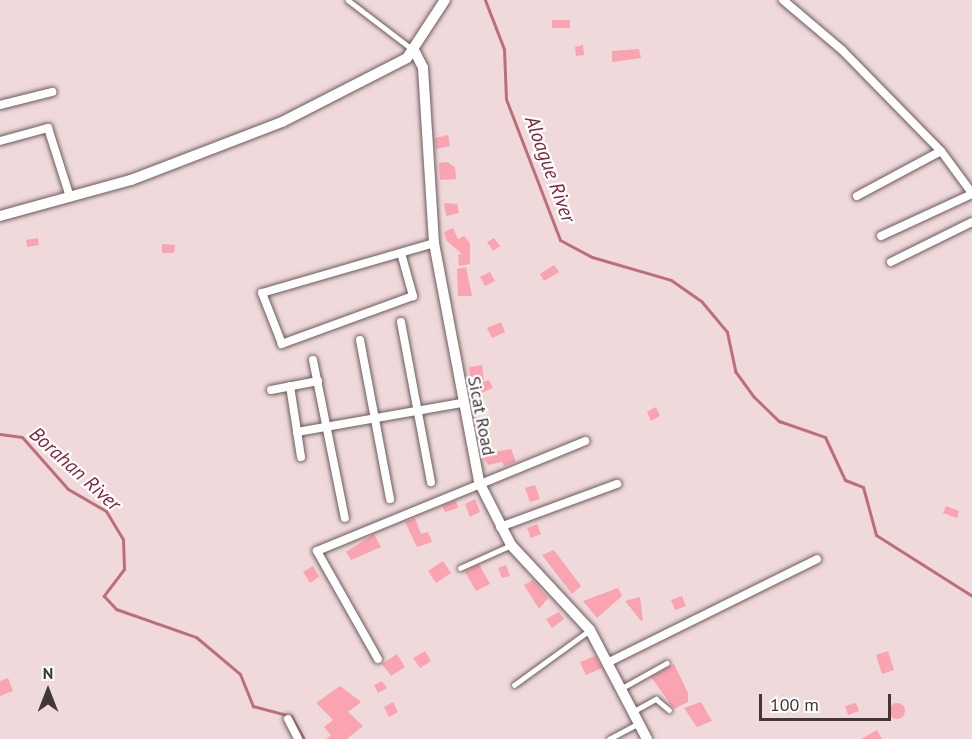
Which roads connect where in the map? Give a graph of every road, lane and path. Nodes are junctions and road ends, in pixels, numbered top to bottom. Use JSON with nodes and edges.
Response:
{"nodes":[{"id":1,"x":348,"y":0,"type":"edge"},
{"id":2,"x":445,"y":0,"type":"edge"},
{"id":3,"x":783,"y":0,"type":"edge"},
{"id":4,"x":414,"y":50,"type":"junction"},
{"id":5,"x":52,"y":92,"type":"dead end"},
{"id":6,"x":0,"y":105,"type":"edge"},
{"id":7,"x":0,"y":141,"type":"edge"},
{"id":8,"x":941,"y":151,"type":"junction"},
{"id":9,"x":972,"y":194,"type":"edge"},
{"id":10,"x":857,"y":196,"type":"dead end"},
{"id":11,"x":70,"y":197,"type":"junction"},
{"id":12,"x":0,"y":216,"type":"edge"},
{"id":13,"x":972,"y":222,"type":"edge"},
{"id":14,"x":881,"y":236,"type":"dead end"},
{"id":15,"x":434,"y":243,"type":"junction"},
{"id":16,"x":401,"y":252,"type":"junction"},
{"id":17,"x":891,"y":262,"type":"dead end"},
{"id":18,"x":401,"y":322,"type":"dead end"},
{"id":19,"x":360,"y":340,"type":"dead end"},
{"id":20,"x":313,"y":360,"type":"dead end"},
{"id":21,"x":318,"y":381,"type":"junction"},
{"id":22,"x":291,"y":386,"type":"junction"},
{"id":23,"x":271,"y":390,"type":"dead end"},
{"id":24,"x":461,"y":403,"type":"junction"},
{"id":25,"x":416,"y":411,"type":"junction"},
{"id":26,"x":375,"y":418,"type":"junction"},
{"id":27,"x":327,"y":427,"type":"junction"},
{"id":28,"x":297,"y":432,"type":"junction"},
{"id":29,"x":585,"y":441,"type":"dead end"},
{"id":30,"x":301,"y":457,"type":"dead end"},
{"id":31,"x":431,"y":482,"type":"dead end"},
{"id":32,"x":479,"y":482,"type":"junction"},
{"id":33,"x":617,"y":483,"type":"dead end"},
{"id":34,"x":390,"y":499,"type":"dead end"},
{"id":35,"x":345,"y":518,"type":"dead end"},
{"id":36,"x":500,"y":527,"type":"junction"},
{"id":37,"x":511,"y":545,"type":"junction"},
{"id":38,"x":817,"y":559,"type":"dead end"},
{"id":39,"x":460,"y":568,"type":"dead end"},
{"id":40,"x":590,"y":630,"type":"junction"},
{"id":41,"x":378,"y":658,"type":"dead end"},
{"id":42,"x":609,"y":662,"type":"junction"},
{"id":43,"x":667,"y":663,"type":"dead end"},
{"id":44,"x":514,"y":685,"type":"dead end"},
{"id":45,"x":622,"y":688,"type":"junction"},
{"id":46,"x":669,"y":710,"type":"dead end"},
{"id":47,"x":634,"y":711,"type":"junction"},
{"id":48,"x":288,"y":719,"type":"dead end"},
{"id":49,"x":640,"y":723,"type":"junction"},
{"id":50,"x":298,"y":739,"type":"edge"},
{"id":51,"x":609,"y":739,"type":"edge"},
{"id":52,"x":647,"y":739,"type":"edge"}],
"edges":[{"from":1,"to":4,"type":"lane"},
{"from":2,"to":4,"type":"street"},
{"from":3,"to":8,"type":"street"},
{"from":4,"to":11,"type":"street"},
{"from":4,"to":15,"type":"street","name":"Sicat Road"},
{"from":5,"to":6,"type":"street"},
{"from":7,"to":11,"type":"street"},
{"from":8,"to":9,"type":"street"},
{"from":8,"to":10,"type":"street"},
{"from":9,"to":14,"type":"street"},
{"from":11,"to":12,"type":"street"},
{"from":13,"to":17,"type":"street"},
{"from":15,"to":16,"type":"street"},
{"from":15,"to":24,"type":"street","name":"Sicat Road"},
{"from":16,"to":16,"type":"street"},
{"from":18,"to":25,"type":"street"},
{"from":19,"to":26,"type":"street"},
{"from":20,"to":21,"type":"street"},
{"from":21,"to":22,"type":"street"},
{"from":21,"to":27,"type":"street"},
{"from":22,"to":23,"type":"street"},
{"from":22,"to":28,"type":"street"},
{"from":24,"to":25,"type":"street"},
{"from":24,"to":32,"type":"street","name":"Sicat Road"},
{"from":25,"to":26,"type":"street"},
{"from":25,"to":31,"type":"street"},
{"from":26,"to":27,"type":"street"},
{"from":26,"to":34,"type":"street"},
{"from":27,"to":28,"type":"street"},
{"from":27,"to":35,"type":"street"},
{"from":28,"to":30,"type":"street"},
{"from":29,"to":32,"type":"street"},
{"from":32,"to":36,"type":"street","name":"Sicat Road"},
{"from":32,"to":41,"type":"street"},
{"from":33,"to":36,"type":"street"},
{"from":36,"to":37,"type":"street","name":"Sicat Road"},
{"from":37,"to":39,"type":"lane"},
{"from":37,"to":40,"type":"street","name":"Sicat Road"},
{"from":38,"to":42,"type":"street"},
{"from":40,"to":42,"type":"street","name":"Sicat Road"},
{"from":40,"to":44,"type":"lane"},
{"from":42,"to":45,"type":"street","name":"Sicat Road"},
{"from":43,"to":45,"type":"lane"},
{"from":45,"to":47,"type":"street","name":"Sicat Road"},
{"from":46,"to":47,"type":"lane"},
{"from":47,"to":49,"type":"street","name":"Sicat Road"},
{"from":48,"to":50,"type":"street"},
{"from":49,"to":51,"type":"lane"},
{"from":49,"to":52,"type":"street","name":"Sicat Road"}]}
